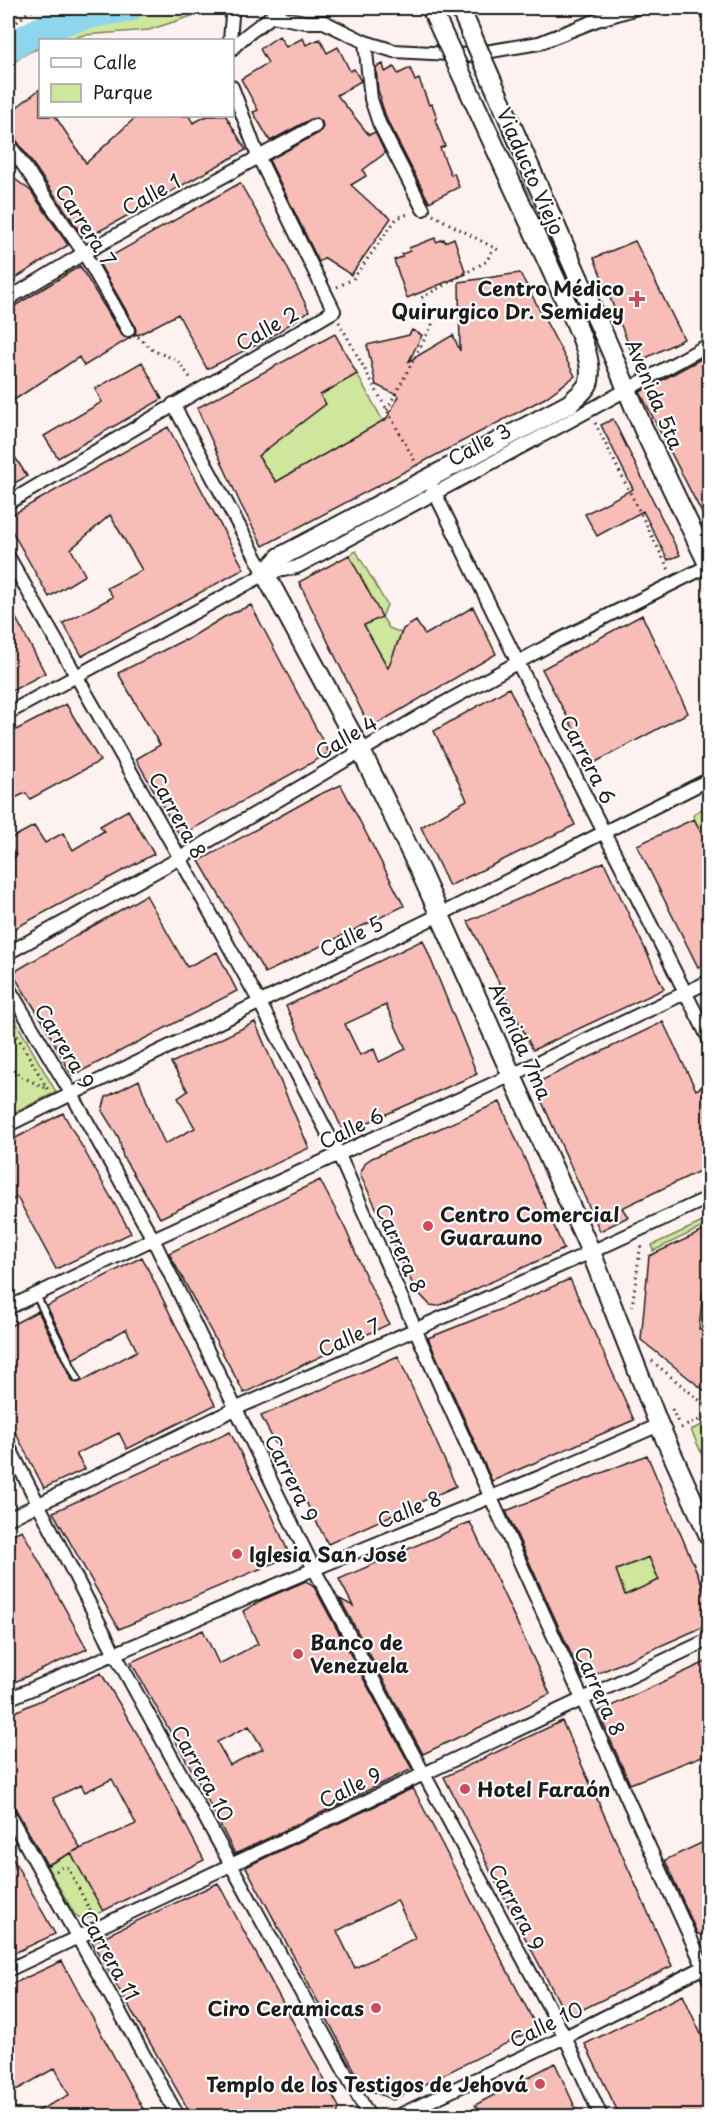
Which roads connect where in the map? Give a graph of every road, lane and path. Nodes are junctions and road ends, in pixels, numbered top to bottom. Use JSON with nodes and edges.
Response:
{"nodes":[{"id":1,"x":38,"y":8,"type":"edge"},
{"id":2,"x":230,"y":8,"type":"edge"},
{"id":3,"x":431,"y":8,"type":"edge"},
{"id":4,"x":460,"y":8,"type":"edge"},
{"id":5,"x":637,"y":8,"type":"edge"},
{"id":6,"x":277,"y":12,"type":"edge"},
{"id":7,"x":8,"y":30,"type":"edge"},
{"id":8,"x":230,"y":39,"type":"edge"},
{"id":9,"x":365,"y":42,"type":"junction"},
{"id":10,"x":234,"y":46,"type":"edge"},
{"id":11,"x":234,"y":92,"type":"edge"},
{"id":12,"x":315,"y":126,"type":"dead end"},
{"id":13,"x":8,"y":143,"type":"edge"},
{"id":14,"x":258,"y":156,"type":"junction"},
{"id":15,"x":423,"y":209,"type":"junction"},
{"id":16,"x":493,"y":248,"type":"junction"},
{"id":17,"x":500,"y":251,"type":"dead end"},
{"id":18,"x":84,"y":253,"type":"junction"},
{"id":19,"x":575,"y":270,"type":"joint"},
{"id":20,"x":325,"y":293,"type":"junction"},
{"id":21,"x":8,"y":299,"type":"edge"},
{"id":22,"x":334,"y":311,"type":"junction"},
{"id":23,"x":128,"y":330,"type":"joint"},
{"id":24,"x":710,"y":344,"type":"edge"},
{"id":25,"x":588,"y":355,"type":"joint"},
{"id":26,"x":198,"y":389,"type":"junction"},
{"id":27,"x":627,"y":389,"type":"junction"},
{"id":28,"x":173,"y":404,"type":"junction"},
{"id":29,"x":387,"y":410,"type":"junction"},
{"id":30,"x":592,"y":416,"type":"dead end"},
{"id":31,"x":426,"y":479,"type":"junction"},
{"id":32,"x":8,"y":503,"type":"edge"},
{"id":33,"x":8,"y":556,"type":"edge"},
{"id":34,"x":709,"y":566,"type":"edge"},
{"id":35,"x":670,"y":572,"type":"dead end"},
{"id":36,"x":265,"y":574,"type":"junction"},
{"id":37,"x":518,"y":663,"type":"junction"},
{"id":38,"x":77,"y":676,"type":"junction"},
{"id":39,"x":8,"y":713,"type":"edge"},
{"id":40,"x":361,"y":751,"type":"junction"},
{"id":41,"x":710,"y":779,"type":"edge"},
{"id":42,"x":603,"y":831,"type":"junction"},
{"id":43,"x":180,"y":858,"type":"junction"},
{"id":44,"x":439,"y":915,"type":"junction"},
{"id":45,"x":8,"y":952,"type":"edge"},
{"id":46,"x":710,"y":981,"type":"edge"},
{"id":47,"x":8,"y":987,"type":"edge"},
{"id":48,"x":685,"y":993,"type":"junction"},
{"id":49,"x":259,"y":1001,"type":"junction"},
{"id":50,"x":8,"y":1020,"type":"edge"},
{"id":51,"x":710,"y":1041,"type":"edge"},
{"id":52,"x":8,"y":1065,"type":"edge"},
{"id":53,"x":8,"y":1073,"type":"edge"},
{"id":54,"x":512,"y":1075,"type":"junction"},
{"id":55,"x":22,"y":1077,"type":"junction"},
{"id":56,"x":71,"y":1093,"type":"junction"},
{"id":57,"x":8,"y":1125,"type":"edge"},
{"id":58,"x":339,"y":1155,"type":"junction"},
{"id":59,"x":710,"y":1197,"type":"edge"},
{"id":60,"x":153,"y":1239,"type":"junction"},
{"id":61,"x":641,"y":1241,"type":"dead end"},
{"id":62,"x":591,"y":1252,"type":"junction"},
{"id":63,"x":36,"y":1294,"type":"junction"},
{"id":64,"x":632,"y":1307,"type":"dead end"},
{"id":65,"x":8,"y":1308,"type":"edge"},
{"id":66,"x":415,"y":1329,"type":"junction"},
{"id":67,"x":652,"y":1361,"type":"dead end"},
{"id":68,"x":77,"y":1378,"type":"dead end"},
{"id":69,"x":237,"y":1408,"type":"junction"},
{"id":70,"x":710,"y":1409,"type":"edge"},
{"id":71,"x":710,"y":1415,"type":"edge"},
{"id":72,"x":659,"y":1425,"type":"junction"},
{"id":73,"x":681,"y":1428,"type":"dead end"},
{"id":74,"x":8,"y":1446,"type":"edge"},
{"id":75,"x":491,"y":1497,"type":"junction"},
{"id":76,"x":38,"y":1504,"type":"junction"},
{"id":77,"x":8,"y":1519,"type":"edge"},
{"id":78,"x":710,"y":1538,"type":"edge"},
{"id":79,"x":314,"y":1569,"type":"junction"},
{"id":80,"x":710,"y":1639,"type":"edge"},
{"id":81,"x":114,"y":1652,"type":"junction"},
{"id":82,"x":8,"y":1699,"type":"edge"},
{"id":83,"x":582,"y":1700,"type":"junction"},
{"id":84,"x":423,"y":1773,"type":"junction"},
{"id":85,"x":8,"y":1813,"type":"edge"},
{"id":86,"x":232,"y":1866,"type":"junction"},
{"id":87,"x":51,"y":1873,"type":"dead end"},
{"id":88,"x":93,"y":1916,"type":"dead end"},
{"id":89,"x":78,"y":1937,"type":"junction"},
{"id":90,"x":706,"y":1966,"type":"edge"},
{"id":91,"x":8,"y":1970,"type":"edge"},
{"id":92,"x":710,"y":1981,"type":"edge"},
{"id":93,"x":565,"y":2037,"type":"junction"},
{"id":94,"x":178,"y":2116,"type":"edge"},
{"id":95,"x":369,"y":2116,"type":"edge"},
{"id":96,"x":398,"y":2116,"type":"edge"},
{"id":97,"x":601,"y":2116,"type":"edge"}],
"edges":[{"from":1,"to":7,"type":"path"},
{"from":2,"to":8,"type":"street"},
{"from":3,"to":25,"type":"street","name":"Viaducto Viejo","bridge":true},
{"from":4,"to":19,"type":"street","name":"Viaducto Viejo","bridge":true},
{"from":5,"to":9,"type":"street"},
{"from":6,"to":9,"type":"street"},
{"from":6,"to":10,"type":"street"},
{"from":9,"to":15,"type":"street"},
{"from":11,"to":14,"type":"street"},
{"from":12,"to":14,"type":"street","name":"Calle 1"},
{"from":13,"to":18,"type":"street","name":"Carrera 7"},
{"from":14,"to":18,"type":"street","name":"Calle 1"},
{"from":14,"to":20,"type":"street"},
{"from":15,"to":16,"type":"path"},
{"from":15,"to":20,"type":"path"},
{"from":16,"to":17,"type":"path"},
{"from":16,"to":29,"type":"path"},
{"from":18,"to":21,"type":"street","name":"Calle 1"},
{"from":18,"to":23,"type":"street","name":"Carrera 7"},
{"from":19,"to":27,"type":"street","name":"Avenida 5ta"},
{"from":20,"to":22,"type":"street"},
{"from":22,"to":26,"type":"street","name":"Calle 2"},
{"from":22,"to":29,"type":"path"},
{"from":23,"to":26,"type":"path"},
{"from":24,"to":27,"type":"street","name":"Calle 3"},
{"from":25,"to":31,"type":"street","name":"Calle 3"},
{"from":26,"to":28,"type":"street","name":"Calle 2"},
{"from":27,"to":31,"type":"street","name":"Calle 3"},
{"from":27,"to":34,"type":"street","name":"Avenida 5ta"},
{"from":28,"to":32,"type":"street","name":"Calle 2"},
{"from":28,"to":36,"type":"street"},
{"from":29,"to":31,"type":"path"},
{"from":30,"to":35,"type":"path"},
{"from":31,"to":36,"type":"street","name":"Calle 3"},
{"from":31,"to":37,"type":"street","name":"Carrera 6"},
{"from":33,"to":38,"type":"street","name":"Carrera 8"},
{"from":34,"to":37,"type":"street","name":"Calle 4"},
{"from":36,"to":38,"type":"street","name":"Calle 3"},
{"from":36,"to":40,"type":"street","name":"Avenida 7ma"},
{"from":37,"to":40,"type":"street","name":"Calle 4"},
{"from":37,"to":42,"type":"street","name":"Carrera 6"},
{"from":38,"to":39,"type":"street","name":"Calle 3"},
{"from":38,"to":43,"type":"street","name":"Carrera 8"},
{"from":40,"to":43,"type":"street","name":"Calle 4"},
{"from":40,"to":44,"type":"street","name":"Avenida 7ma"},
{"from":41,"to":42,"type":"street","name":"Calle 5"},
{"from":42,"to":44,"type":"street","name":"Calle 5"},
{"from":42,"to":48,"type":"street","name":"Carrera 6"},
{"from":43,"to":45,"type":"street","name":"Calle 4"},
{"from":43,"to":49,"type":"street","name":"Carrera 8"},
{"from":44,"to":49,"type":"street","name":"Calle 5"},
{"from":44,"to":54,"type":"street","name":"Avenida 7ma"},
{"from":46,"to":48,"type":"street","name":"Calle 6"},
{"from":47,"to":56,"type":"street","name":"Carrera 9"},
{"from":48,"to":51,"type":"street","name":"Carrera 6"},
{"from":48,"to":54,"type":"street","name":"Calle 6"},
{"from":49,"to":56,"type":"street","name":"Calle 5"},
{"from":49,"to":58,"type":"street","name":"Carrera 8"},
{"from":50,"to":55,"type":"path"},
{"from":52,"to":55,"type":"path"},
{"from":53,"to":55,"type":"path"},
{"from":54,"to":58,"type":"street","name":"Calle 6"},
{"from":54,"to":62,"type":"street","name":"Avenida 7ma"},
{"from":56,"to":57,"type":"street","name":"Calle 5"},
{"from":56,"to":60,"type":"street","name":"Carrera 9"},
{"from":58,"to":60,"type":"street","name":"Calle 6"},
{"from":58,"to":66,"type":"street","name":"Carrera 8"},
{"from":59,"to":62,"type":"street","name":"Calle 7"},
{"from":60,"to":63,"type":"street","name":"Calle 6"},
{"from":60,"to":69,"type":"street","name":"Carrera 9"},
{"from":61,"to":64,"type":"path"},
{"from":62,"to":66,"type":"street","name":"Calle 7"},
{"from":62,"to":72,"type":"street","name":"Avenida 7ma"},
{"from":63,"to":65,"type":"street","name":"Calle 6"},
{"from":63,"to":68,"type":"lane"},
{"from":66,"to":69,"type":"street","name":"Calle 7"},
{"from":66,"to":75,"type":"street","name":"Carrera 8"},
{"from":67,"to":70,"type":"path"},
{"from":69,"to":76,"type":"street","name":"Calle 7"},
{"from":69,"to":79,"type":"street","name":"Carrera 9"},
{"from":71,"to":73,"type":"path"},
{"from":72,"to":75,"type":"street","name":"Calle 8"},
{"from":72,"to":78,"type":"street","name":"Avenida 7ma"},
{"from":74,"to":76,"type":"street","name":"Carrera 10"},
{"from":75,"to":79,"type":"street","name":"Calle 8"},
{"from":75,"to":83,"type":"street","name":"Carrera 8"},
{"from":76,"to":77,"type":"street","name":"Calle 7"},
{"from":76,"to":81,"type":"street","name":"Carrera 10"},
{"from":79,"to":81,"type":"street","name":"Calle 8"},
{"from":79,"to":84,"type":"street","name":"Carrera 9"},
{"from":80,"to":83,"type":"street","name":"Calle 9"},
{"from":81,"to":82,"type":"street","name":"Calle 8"},
{"from":81,"to":86,"type":"street","name":"Carrera 10"},
{"from":83,"to":84,"type":"street","name":"Calle 9"},
{"from":83,"to":90,"type":"street","name":"Carrera 8"},
{"from":84,"to":86,"type":"street","name":"Calle 9"},
{"from":84,"to":93,"type":"street","name":"Carrera 9"},
{"from":85,"to":89,"type":"street","name":"Carrera 11"},
{"from":86,"to":89,"type":"street","name":"Calle 9"},
{"from":86,"to":95,"type":"street","name":"Carrera 10"},
{"from":87,"to":88,"type":"path"},
{"from":89,"to":91,"type":"street","name":"Calle 9"},
{"from":89,"to":94,"type":"street","name":"Carrera 11"},
{"from":90,"to":92,"type":"street","name":"Carrera 8"},
{"from":90,"to":93,"type":"street","name":"Calle 10"},
{"from":93,"to":96,"type":"street","name":"Calle 10"},
{"from":93,"to":97,"type":"street","name":"Carrera 9"}]}
